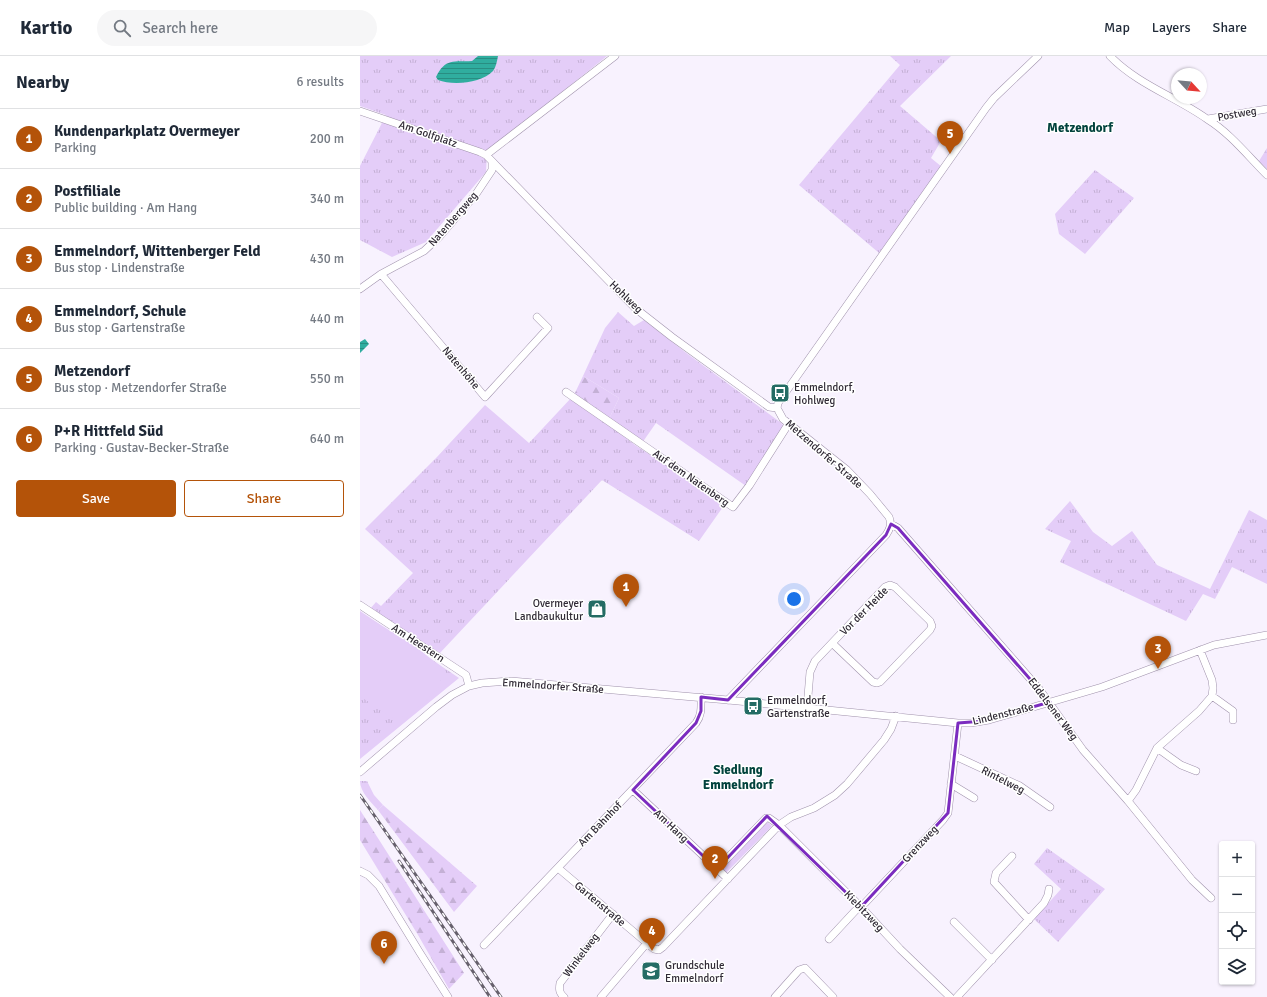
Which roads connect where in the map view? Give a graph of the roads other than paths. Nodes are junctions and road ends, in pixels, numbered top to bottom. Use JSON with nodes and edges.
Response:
{"nodes":[{"id":1,"x":615,"y":56,"type":"edge"},
{"id":2,"x":1038,"y":56,"type":"edge"},
{"id":3,"x":1110,"y":56,"type":"edge"},
{"id":4,"x":1267,"y":109,"type":"edge"},
{"id":5,"x":360,"y":111,"type":"edge"},
{"id":6,"x":1208,"y":119,"type":"junction"},
{"id":7,"x":486,"y":155,"type":"junction"},
{"id":8,"x":492,"y":163,"type":"junction"},
{"id":9,"x":1267,"y":175,"type":"edge"},
{"id":10,"x":381,"y":274,"type":"junction"},
{"id":11,"x":360,"y":289,"type":"edge"},
{"id":12,"x":537,"y":318,"type":"dead end"},
{"id":13,"x":566,"y":392,"type":"dead end"},
{"id":14,"x":777,"y":408,"type":"junction"},
{"id":15,"x":789,"y":424,"type":"junction"},
{"id":16,"x":891,"y":524,"type":"junction"},
{"id":17,"x":360,"y":605,"type":"edge"},
{"id":18,"x":1267,"y":635,"type":"edge"},
{"id":19,"x":832,"y":643,"type":"junction"},
{"id":20,"x":1200,"y":650,"type":"junction"},
{"id":21,"x":469,"y":686,"type":"junction"},
{"id":22,"x":1212,"y":696,"type":"junction"},
{"id":23,"x":700,"y":697,"type":"junction"},
{"id":24,"x":728,"y":700,"type":"junction"},
{"id":25,"x":1050,"y":702,"type":"junction"},
{"id":26,"x":807,"y":708,"type":"junction"},
{"id":27,"x":896,"y":716,"type":"junction"},
{"id":28,"x":1233,"y":720,"type":"dead end"},
{"id":29,"x":958,"y":723,"type":"junction"},
{"id":30,"x":1157,"y":748,"type":"junction"},
{"id":31,"x":955,"y":756,"type":"junction"},
{"id":32,"x":1196,"y":771,"type":"dead end"},
{"id":33,"x":360,"y":772,"type":"edge"},
{"id":34,"x":951,"y":784,"type":"junction"},
{"id":35,"x":633,"y":790,"type":"junction"},
{"id":36,"x":974,"y":798,"type":"dead end"},
{"id":37,"x":1128,"y":801,"type":"junction"},
{"id":38,"x":1050,"y":807,"type":"dead end"},
{"id":39,"x":779,"y":825,"type":"junction"},
{"id":40,"x":1012,"y":856,"type":"dead end"},
{"id":41,"x":558,"y":868,"type":"junction"},
{"id":42,"x":717,"y":869,"type":"junction"},
{"id":43,"x":360,"y":871,"type":"edge"},
{"id":44,"x":728,"y":879,"type":"junction"},
{"id":45,"x":1049,"y":889,"type":"dead end"},
{"id":46,"x":1211,"y":898,"type":"dead end"},
{"id":47,"x":861,"y":907,"type":"junction"},
{"id":48,"x":612,"y":914,"type":"junction"},
{"id":49,"x":1029,"y":920,"type":"junction"},
{"id":50,"x":954,"y":922,"type":"dead end"},
{"id":51,"x":829,"y":939,"type":"dead end"},
{"id":52,"x":647,"y":943,"type":"junction"},
{"id":53,"x":484,"y":945,"type":"dead end"},
{"id":54,"x":992,"y":960,"type":"junction"},
{"id":55,"x":828,"y":991,"type":"junction"},
{"id":56,"x":947,"y":996,"type":"edge"},
{"id":57,"x":448,"y":997,"type":"edge"},
{"id":58,"x":564,"y":997,"type":"edge"},
{"id":59,"x":601,"y":997,"type":"edge"},
{"id":60,"x":774,"y":997,"type":"edge"},
{"id":61,"x":822,"y":997,"type":"edge"},
{"id":62,"x":833,"y":997,"type":"edge"},
{"id":63,"x":957,"y":997,"type":"edge"}],
"edges":[{"from":1,"to":7,"type":"street"},
{"from":2,"to":14,"type":"street","name":"Metzendorfer Straße"},
{"from":3,"to":6,"type":"street"},
{"from":4,"to":6,"type":"street","name":"Postweg"},
{"from":5,"to":7,"type":"street","name":"Am Golfplatz"},
{"from":6,"to":9,"type":"street"},
{"from":7,"to":8,"type":"street"},
{"from":8,"to":10,"type":"street","name":"Natenbergweg"},
{"from":8,"to":14,"type":"street","name":"Hohlweg"},
{"from":10,"to":11,"type":"street","name":"Natenbergweg"},
{"from":10,"to":12,"type":"street","name":"Natenhöhe"},
{"from":13,"to":15,"type":"street","name":"Auf dem Natenberg"},
{"from":14,"to":15,"type":"street","name":"Metzendorfer Straße"},
{"from":15,"to":16,"type":"street","name":"Metzendorfer Straße"},
{"from":16,"to":24,"type":"street"},
{"from":16,"to":25,"type":"street","name":"Eddelsener Weg"},
{"from":17,"to":21,"type":"street","name":"Am Heestern"},
{"from":18,"to":20,"type":"street","name":"Lindenstraße"},
{"from":19,"to":19,"type":"street","name":"Vor der Heide"},
{"from":19,"to":26,"type":"street","name":"Vor der Heide"},
{"from":20,"to":22,"type":"street"},
{"from":20,"to":25,"type":"street","name":"Lindenstraße"},
{"from":21,"to":23,"type":"street","name":"Emmelndorfer Straße"},
{"from":21,"to":33,"type":"street","name":"Emmelndorfer Straße"},
{"from":22,"to":28,"type":"street"},
{"from":22,"to":30,"type":"street"},
{"from":23,"to":24,"type":"street","name":"Emmelndorfer Straße"},
{"from":23,"to":35,"type":"street","name":"Am Bahnhof"},
{"from":24,"to":26,"type":"street","name":"Lindenstraße"},
{"from":25,"to":29,"type":"street","name":"Lindenstraße"},
{"from":25,"to":37,"type":"street","name":"Eddelsener Weg"},
{"from":26,"to":27,"type":"street","name":"Lindenstraße"},
{"from":27,"to":29,"type":"street","name":"Lindenstraße"},
{"from":27,"to":39,"type":"street","name":"Gartenstraße"},
{"from":29,"to":31,"type":"street","name":"Grenzweg"},
{"from":30,"to":32,"type":"street"},
{"from":30,"to":37,"type":"street"},
{"from":31,"to":34,"type":"street","name":"Grenzweg"},
{"from":31,"to":38,"type":"street","name":"Rintelweg"},
{"from":34,"to":36,"type":"street"},
{"from":34,"to":47,"type":"street","name":"Grenzweg"},
{"from":35,"to":41,"type":"street","name":"Am Bahnhof"},
{"from":35,"to":42,"type":"street","name":"Am Hang"},
{"from":37,"to":46,"type":"street","name":"Eddelsener Weg"},
{"from":39,"to":42,"type":"street"},
{"from":39,"to":44,"type":"street","name":"Gartenstraße"},
{"from":39,"to":47,"type":"street","name":"Kiebitzweg"},
{"from":40,"to":49,"type":"street"},
{"from":41,"to":48,"type":"street","name":"Gartenstraße"},
{"from":41,"to":53,"type":"street","name":"Am Bahnhof"},
{"from":42,"to":44,"type":"street","name":"Am Hang"},
{"from":43,"to":57,"type":"street"},
{"from":44,"to":52,"type":"street","name":"Gartenstraße"},
{"from":45,"to":49,"type":"street"},
{"from":47,"to":51,"type":"street","name":"Grenzweg"},
{"from":47,"to":56,"type":"street","name":"Kiebitzweg"},
{"from":48,"to":52,"type":"street","name":"Gartenstraße"},
{"from":48,"to":58,"type":"street","name":"Winkelweg"},
{"from":49,"to":54,"type":"street"},
{"from":50,"to":54,"type":"street"},
{"from":52,"to":59,"type":"street"},
{"from":54,"to":63,"type":"street"},
{"from":55,"to":60,"type":"street"},
{"from":55,"to":61,"type":"street"},
{"from":55,"to":62,"type":"street"}]}
